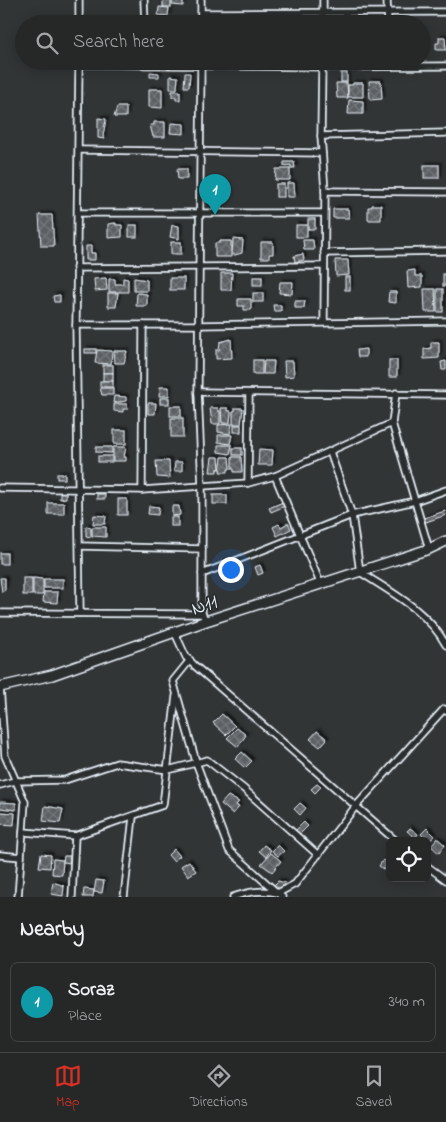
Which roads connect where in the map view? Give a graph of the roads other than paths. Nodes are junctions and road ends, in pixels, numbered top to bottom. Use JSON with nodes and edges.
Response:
{"nodes":[{"id":1,"x":79,"y":0,"type":"edge"},
{"id":2,"x":144,"y":0,"type":"edge"},
{"id":3,"x":201,"y":0,"type":"edge"},
{"id":4,"x":323,"y":0,"type":"edge"},
{"id":5,"x":387,"y":0,"type":"edge"},
{"id":6,"x":387,"y":12,"type":"junction"},
{"id":7,"x":446,"y":12,"type":"edge"},
{"id":8,"x":201,"y":13,"type":"joint"},
{"id":9,"x":323,"y":13,"type":"junction"},
{"id":10,"x":79,"y":15,"type":"edge"},
{"id":11,"x":145,"y":15,"type":"edge"},
{"id":12,"x":387,"y":15,"type":"edge"},
{"id":13,"x":431,"y":65,"type":"edge"},
{"id":14,"x":446,"y":66,"type":"edge"},
{"id":15,"x":80,"y":70,"type":"edge"},
{"id":16,"x":201,"y":70,"type":"edge"},
{"id":17,"x":321,"y":70,"type":"edge"},
{"id":18,"x":446,"y":133,"type":"edge"},
{"id":19,"x":321,"y":136,"type":"junction"},
{"id":20,"x":79,"y":150,"type":"junction"},
{"id":21,"x":200,"y":153,"type":"junction"},
{"id":22,"x":322,"y":153,"type":"junction"},
{"id":23,"x":325,"y":191,"type":"junction"},
{"id":24,"x":446,"y":192,"type":"edge"},
{"id":25,"x":78,"y":213,"type":"junction"},
{"id":26,"x":199,"y":213,"type":"junction"},
{"id":27,"x":324,"y":213,"type":"junction"},
{"id":28,"x":446,"y":251,"type":"edge"},
{"id":29,"x":324,"y":253,"type":"junction"},
{"id":30,"x":200,"y":266,"type":"junction"},
{"id":31,"x":324,"y":266,"type":"junction"},
{"id":32,"x":76,"y":268,"type":"junction"},
{"id":33,"x":446,"y":321,"type":"edge"},
{"id":34,"x":324,"y":322,"type":"junction"},
{"id":35,"x":76,"y":325,"type":"junction"},
{"id":36,"x":143,"y":325,"type":"junction"},
{"id":37,"x":199,"y":325,"type":"junction"},
{"id":38,"x":198,"y":392,"type":"junction"},
{"id":39,"x":250,"y":393,"type":"junction"},
{"id":40,"x":396,"y":394,"type":"junction"},
{"id":41,"x":446,"y":395,"type":"edge"},
{"id":42,"x":392,"y":423,"type":"junction"},
{"id":43,"x":330,"y":452,"type":"junction"},
{"id":44,"x":275,"y":476,"type":"junction"},
{"id":45,"x":248,"y":483,"type":"junction"},
{"id":46,"x":202,"y":487,"type":"junction"},
{"id":47,"x":0,"y":488,"type":"edge"},
{"id":48,"x":80,"y":489,"type":"junction"},
{"id":49,"x":142,"y":490,"type":"junction"},
{"id":50,"x":446,"y":490,"type":"edge"},
{"id":51,"x":415,"y":501,"type":"junction"},
{"id":52,"x":352,"y":515,"type":"junction"},
{"id":53,"x":300,"y":537,"type":"junction"},
{"id":54,"x":446,"y":541,"type":"edge"},
{"id":55,"x":80,"y":546,"type":"junction"},
{"id":56,"x":202,"y":548,"type":"junction"},
{"id":57,"x":429,"y":549,"type":"junction"},
{"id":58,"x":360,"y":572,"type":"junction"},
{"id":59,"x":202,"y":574,"type":"junction"},
{"id":60,"x":321,"y":585,"type":"junction"},
{"id":61,"x":0,"y":613,"type":"edge"},
{"id":62,"x":80,"y":614,"type":"junction"},
{"id":63,"x":204,"y":617,"type":"junction"},
{"id":64,"x":175,"y":632,"type":"junction"},
{"id":65,"x":446,"y":645,"type":"edge"},
{"id":66,"x":190,"y":660,"type":"junction"},
{"id":67,"x":0,"y":687,"type":"edge"},
{"id":68,"x":176,"y":692,"type":"junction"},
{"id":69,"x":445,"y":711,"type":"edge"},
{"id":70,"x":196,"y":765,"type":"junction"},
{"id":71,"x":168,"y":770,"type":"junction"},
{"id":72,"x":15,"y":782,"type":"junction"},
{"id":73,"x":0,"y":785,"type":"edge"},
{"id":74,"x":356,"y":806,"type":"junction"},
{"id":75,"x":133,"y":817,"type":"junction"},
{"id":76,"x":22,"y":832,"type":"junction"},
{"id":77,"x":75,"y":836,"type":"junction"},
{"id":78,"x":391,"y":837,"type":"edge"},
{"id":79,"x":0,"y":855,"type":"edge"},
{"id":80,"x":318,"y":855,"type":"junction"},
{"id":81,"x":21,"y":857,"type":"junction"},
{"id":82,"x":431,"y":869,"type":"edge"},
{"id":83,"x":446,"y":880,"type":"edge"},
{"id":84,"x":280,"y":895,"type":"edge"},
{"id":85,"x":18,"y":897,"type":"edge"},
{"id":86,"x":72,"y":897,"type":"edge"},
{"id":87,"x":124,"y":897,"type":"edge"},
{"id":88,"x":232,"y":897,"type":"edge"}],
"edges":[{"from":1,"to":10,"type":"street"},
{"from":2,"to":11,"type":"street"},
{"from":3,"to":8,"type":"street"},
{"from":4,"to":9,"type":"street"},
{"from":5,"to":6,"type":"street"},
{"from":6,"to":7,"type":"street"},
{"from":6,"to":9,"type":"street"},
{"from":6,"to":12,"type":"street"},
{"from":8,"to":9,"type":"street"},
{"from":13,"to":14,"type":"street"},
{"from":15,"to":20,"type":"street"},
{"from":16,"to":21,"type":"street"},
{"from":17,"to":19,"type":"street"},
{"from":18,"to":19,"type":"street"},
{"from":19,"to":22,"type":"street"},
{"from":20,"to":21,"type":"street"},
{"from":20,"to":25,"type":"street"},
{"from":21,"to":22,"type":"street"},
{"from":21,"to":26,"type":"street"},
{"from":22,"to":23,"type":"street"},
{"from":23,"to":24,"type":"street"},
{"from":23,"to":27,"type":"street"},
{"from":25,"to":26,"type":"street"},
{"from":25,"to":32,"type":"street"},
{"from":26,"to":27,"type":"street"},
{"from":26,"to":30,"type":"street"},
{"from":27,"to":29,"type":"street"},
{"from":28,"to":29,"type":"street"},
{"from":29,"to":31,"type":"street"},
{"from":30,"to":31,"type":"street"},
{"from":30,"to":32,"type":"street"},
{"from":30,"to":37,"type":"street"},
{"from":31,"to":34,"type":"street"},
{"from":32,"to":35,"type":"street"},
{"from":33,"to":34,"type":"street"},
{"from":34,"to":37,"type":"street"},
{"from":35,"to":36,"type":"street"},
{"from":35,"to":48,"type":"street"},
{"from":36,"to":37,"type":"street"},
{"from":36,"to":49,"type":"street"},
{"from":37,"to":38,"type":"street"},
{"from":38,"to":39,"type":"street"},
{"from":38,"to":46,"type":"street"},
{"from":39,"to":40,"type":"street"},
{"from":39,"to":45,"type":"street"},
{"from":40,"to":41,"type":"street"},
{"from":40,"to":42,"type":"street"},
{"from":42,"to":43,"type":"street"},
{"from":42,"to":51,"type":"street"},
{"from":43,"to":44,"type":"street"},
{"from":43,"to":52,"type":"street"},
{"from":44,"to":45,"type":"street"},
{"from":44,"to":53,"type":"street"},
{"from":45,"to":46,"type":"street"},
{"from":46,"to":49,"type":"street"},
{"from":46,"to":56,"type":"street"},
{"from":47,"to":48,"type":"street"},
{"from":48,"to":49,"type":"street"},
{"from":48,"to":55,"type":"street"},
{"from":50,"to":51,"type":"street"},
{"from":51,"to":52,"type":"street"},
{"from":51,"to":57,"type":"street"},
{"from":52,"to":53,"type":"street"},
{"from":52,"to":58,"type":"street"},
{"from":53,"to":59,"type":"street"},
{"from":53,"to":60,"type":"street"},
{"from":54,"to":57,"type":"main road","name":"N11"},
{"from":55,"to":56,"type":"street"},
{"from":55,"to":62,"type":"street"},
{"from":56,"to":59,"type":"street"},
{"from":57,"to":58,"type":"main road","name":"N11"},
{"from":58,"to":60,"type":"main road","name":"N11"},
{"from":58,"to":65,"type":"street"},
{"from":59,"to":63,"type":"street"},
{"from":60,"to":63,"type":"main road","name":"N11"},
{"from":61,"to":62,"type":"street"},
{"from":62,"to":63,"type":"street"},
{"from":63,"to":64,"type":"main road","name":"N11"},
{"from":64,"to":66,"type":"street"},
{"from":64,"to":67,"type":"main road","name":"N11"},
{"from":66,"to":68,"type":"street"},
{"from":66,"to":74,"type":"street"},
{"from":67,"to":72,"type":"street"},
{"from":68,"to":70,"type":"street"},
{"from":68,"to":71,"type":"street"},
{"from":69,"to":74,"type":"street"},
{"from":70,"to":71,"type":"street"},
{"from":70,"to":80,"type":"street"},
{"from":70,"to":84,"type":"street"},
{"from":71,"to":72,"type":"street"},
{"from":71,"to":75,"type":"street"},
{"from":72,"to":73,"type":"street"},
{"from":72,"to":76,"type":"street"},
{"from":74,"to":78,"type":"street"},
{"from":74,"to":80,"type":"street"},
{"from":75,"to":77,"type":"street"},
{"from":75,"to":87,"type":"street"},
{"from":76,"to":77,"type":"street"},
{"from":76,"to":81,"type":"street"},
{"from":77,"to":86,"type":"street"},
{"from":79,"to":81,"type":"street"},
{"from":80,"to":84,"type":"street"},
{"from":81,"to":85,"type":"street"},
{"from":82,"to":83,"type":"street"},
{"from":84,"to":88,"type":"street"}]}
